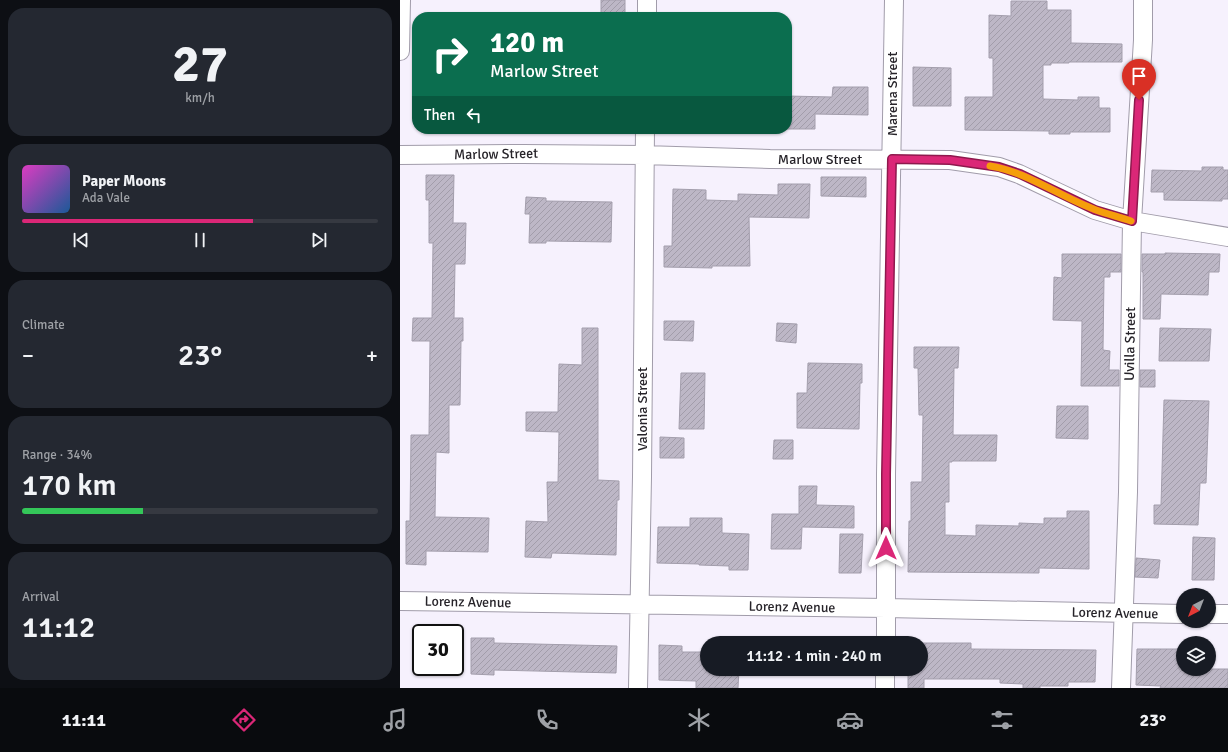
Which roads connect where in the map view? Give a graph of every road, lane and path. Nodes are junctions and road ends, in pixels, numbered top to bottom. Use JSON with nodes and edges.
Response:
{"nodes":[{"id":1,"x":401,"y":0,"type":"edge"},
{"id":2,"x":647,"y":0,"type":"edge"},
{"id":3,"x":894,"y":0,"type":"edge"},
{"id":4,"x":1143,"y":0,"type":"edge"},
{"id":5,"x":647,"y":12,"type":"edge"},
{"id":6,"x":400,"y":51,"type":"edge"},
{"id":7,"x":645,"y":134,"type":"edge"},
{"id":8,"x":644,"y":155,"type":"junction"},
{"id":9,"x":400,"y":156,"type":"edge"},
{"id":10,"x":892,"y":159,"type":"junction"},
{"id":11,"x":1132,"y":221,"type":"junction"},
{"id":12,"x":1228,"y":237,"type":"edge"},
{"id":13,"x":400,"y":601,"type":"edge"},
{"id":14,"x":640,"y":605,"type":"junction"},
{"id":15,"x":886,"y":608,"type":"junction"},
{"id":16,"x":1123,"y":613,"type":"junction"},
{"id":17,"x":1176,"y":614,"type":"edge"},
{"id":18,"x":1216,"y":614,"type":"edge"},
{"id":19,"x":1228,"y":614,"type":"edge"},
{"id":20,"x":886,"y":636,"type":"edge"},
{"id":21,"x":885,"y":676,"type":"edge"},
{"id":22,"x":638,"y":688,"type":"edge"},
{"id":23,"x":885,"y":688,"type":"edge"},
{"id":24,"x":1121,"y":688,"type":"edge"}],
"edges":[{"from":1,"to":6,"type":"street"},
{"from":2,"to":5,"type":"street"},
{"from":3,"to":10,"type":"street","name":"Marena Street"},
{"from":4,"to":11,"type":"street","name":"Uvilla Street"},
{"from":7,"to":8,"type":"street","name":"Valonia Street"},
{"from":8,"to":9,"type":"street","name":"Marlow Street"},
{"from":8,"to":10,"type":"street","name":"Marlow Street"},
{"from":8,"to":14,"type":"street","name":"Valonia Street"},
{"from":10,"to":11,"type":"street","name":"Marlow Street"},
{"from":10,"to":15,"type":"street","name":"Marena Street"},
{"from":11,"to":12,"type":"street","name":"Marlow Street"},
{"from":11,"to":16,"type":"street","name":"Uvilla Street"},
{"from":13,"to":14,"type":"street","name":"Lorenz Avenue"},
{"from":14,"to":15,"type":"street","name":"Lorenz Avenue"},
{"from":14,"to":22,"type":"street","name":"Valonia Street"},
{"from":15,"to":16,"type":"street","name":"Lorenz Avenue"},
{"from":15,"to":20,"type":"street","name":"Marena Street"},
{"from":16,"to":17,"type":"street","name":"Lorenz Avenue"},
{"from":16,"to":24,"type":"street","name":"Uvilla Street"},
{"from":18,"to":19,"type":"street"},
{"from":21,"to":23,"type":"street"}]}
